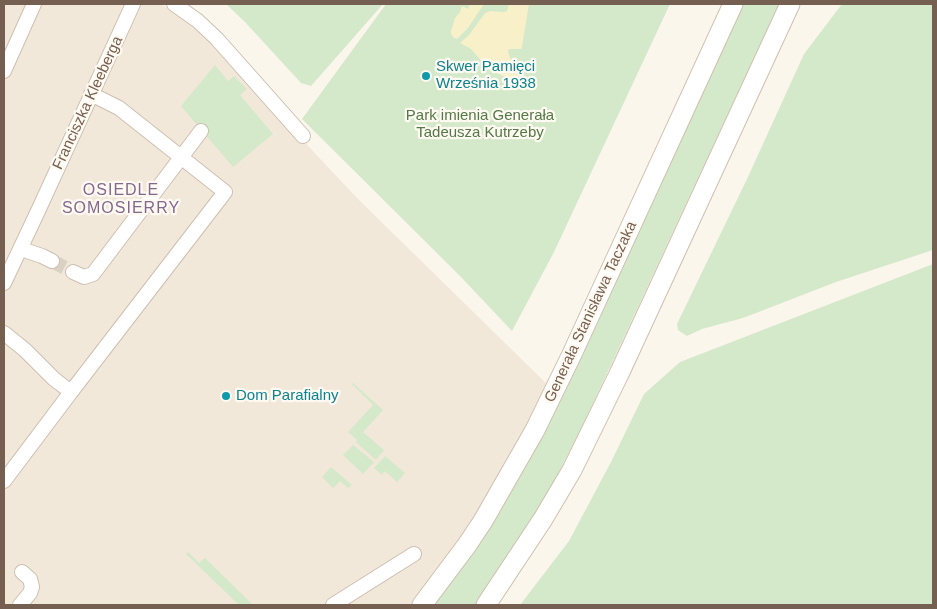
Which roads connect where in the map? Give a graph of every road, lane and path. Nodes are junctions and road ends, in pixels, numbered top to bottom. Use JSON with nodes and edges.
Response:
{"nodes":[{"id":1,"x":34,"y":4,"type":"edge"},
{"id":2,"x":133,"y":4,"type":"edge"},
{"id":3,"x":174,"y":4,"type":"edge"},
{"id":4,"x":733,"y":4,"type":"edge"},
{"id":5,"x":790,"y":4,"type":"edge"},
{"id":6,"x":4,"y":71,"type":"edge"},
{"id":7,"x":91,"y":94,"type":"junction"},
{"id":8,"x":202,"y":131,"type":"dead end"},
{"id":9,"x":303,"y":136,"type":"dead end"},
{"id":10,"x":181,"y":158,"type":"junction"},
{"id":11,"x":21,"y":249,"type":"junction"},
{"id":12,"x":52,"y":261,"type":"tunnel mouth"},
{"id":13,"x":73,"y":272,"type":"tunnel mouth"},
{"id":14,"x":4,"y":283,"type":"edge"},
{"id":15,"x":4,"y":333,"type":"edge"},
{"id":16,"x":71,"y":392,"type":"junction"},
{"id":17,"x":4,"y":481,"type":"edge"},
{"id":18,"x":414,"y":554,"type":"dead end"},
{"id":19,"x":22,"y":572,"type":"dead end"},
{"id":20,"x":20,"y":605,"type":"edge"},
{"id":21,"x":333,"y":605,"type":"edge"},
{"id":22,"x":422,"y":605,"type":"edge"},
{"id":23,"x":486,"y":605,"type":"edge"}],
"edges":[{"from":1,"to":6,"type":"street"},
{"from":2,"to":7,"type":"street","name":"Franciszka Kleeberga"},
{"from":3,"to":9,"type":"street"},
{"from":4,"to":22,"type":"main road","name":"Generała Stanisława Taczaka"},
{"from":5,"to":23,"type":"main road"},
{"from":7,"to":10,"type":"street"},
{"from":7,"to":11,"type":"street","name":"Franciszka Kleeberga"},
{"from":8,"to":10,"type":"street"},
{"from":10,"to":13,"type":"street"},
{"from":10,"to":16,"type":"street"},
{"from":11,"to":12,"type":"street"},
{"from":11,"to":14,"type":"street","name":"Franciszka Kleeberga"},
{"from":15,"to":16,"type":"street"},
{"from":16,"to":17,"type":"street"},
{"from":18,"to":21,"type":"street"},
{"from":19,"to":20,"type":"street"}]}
